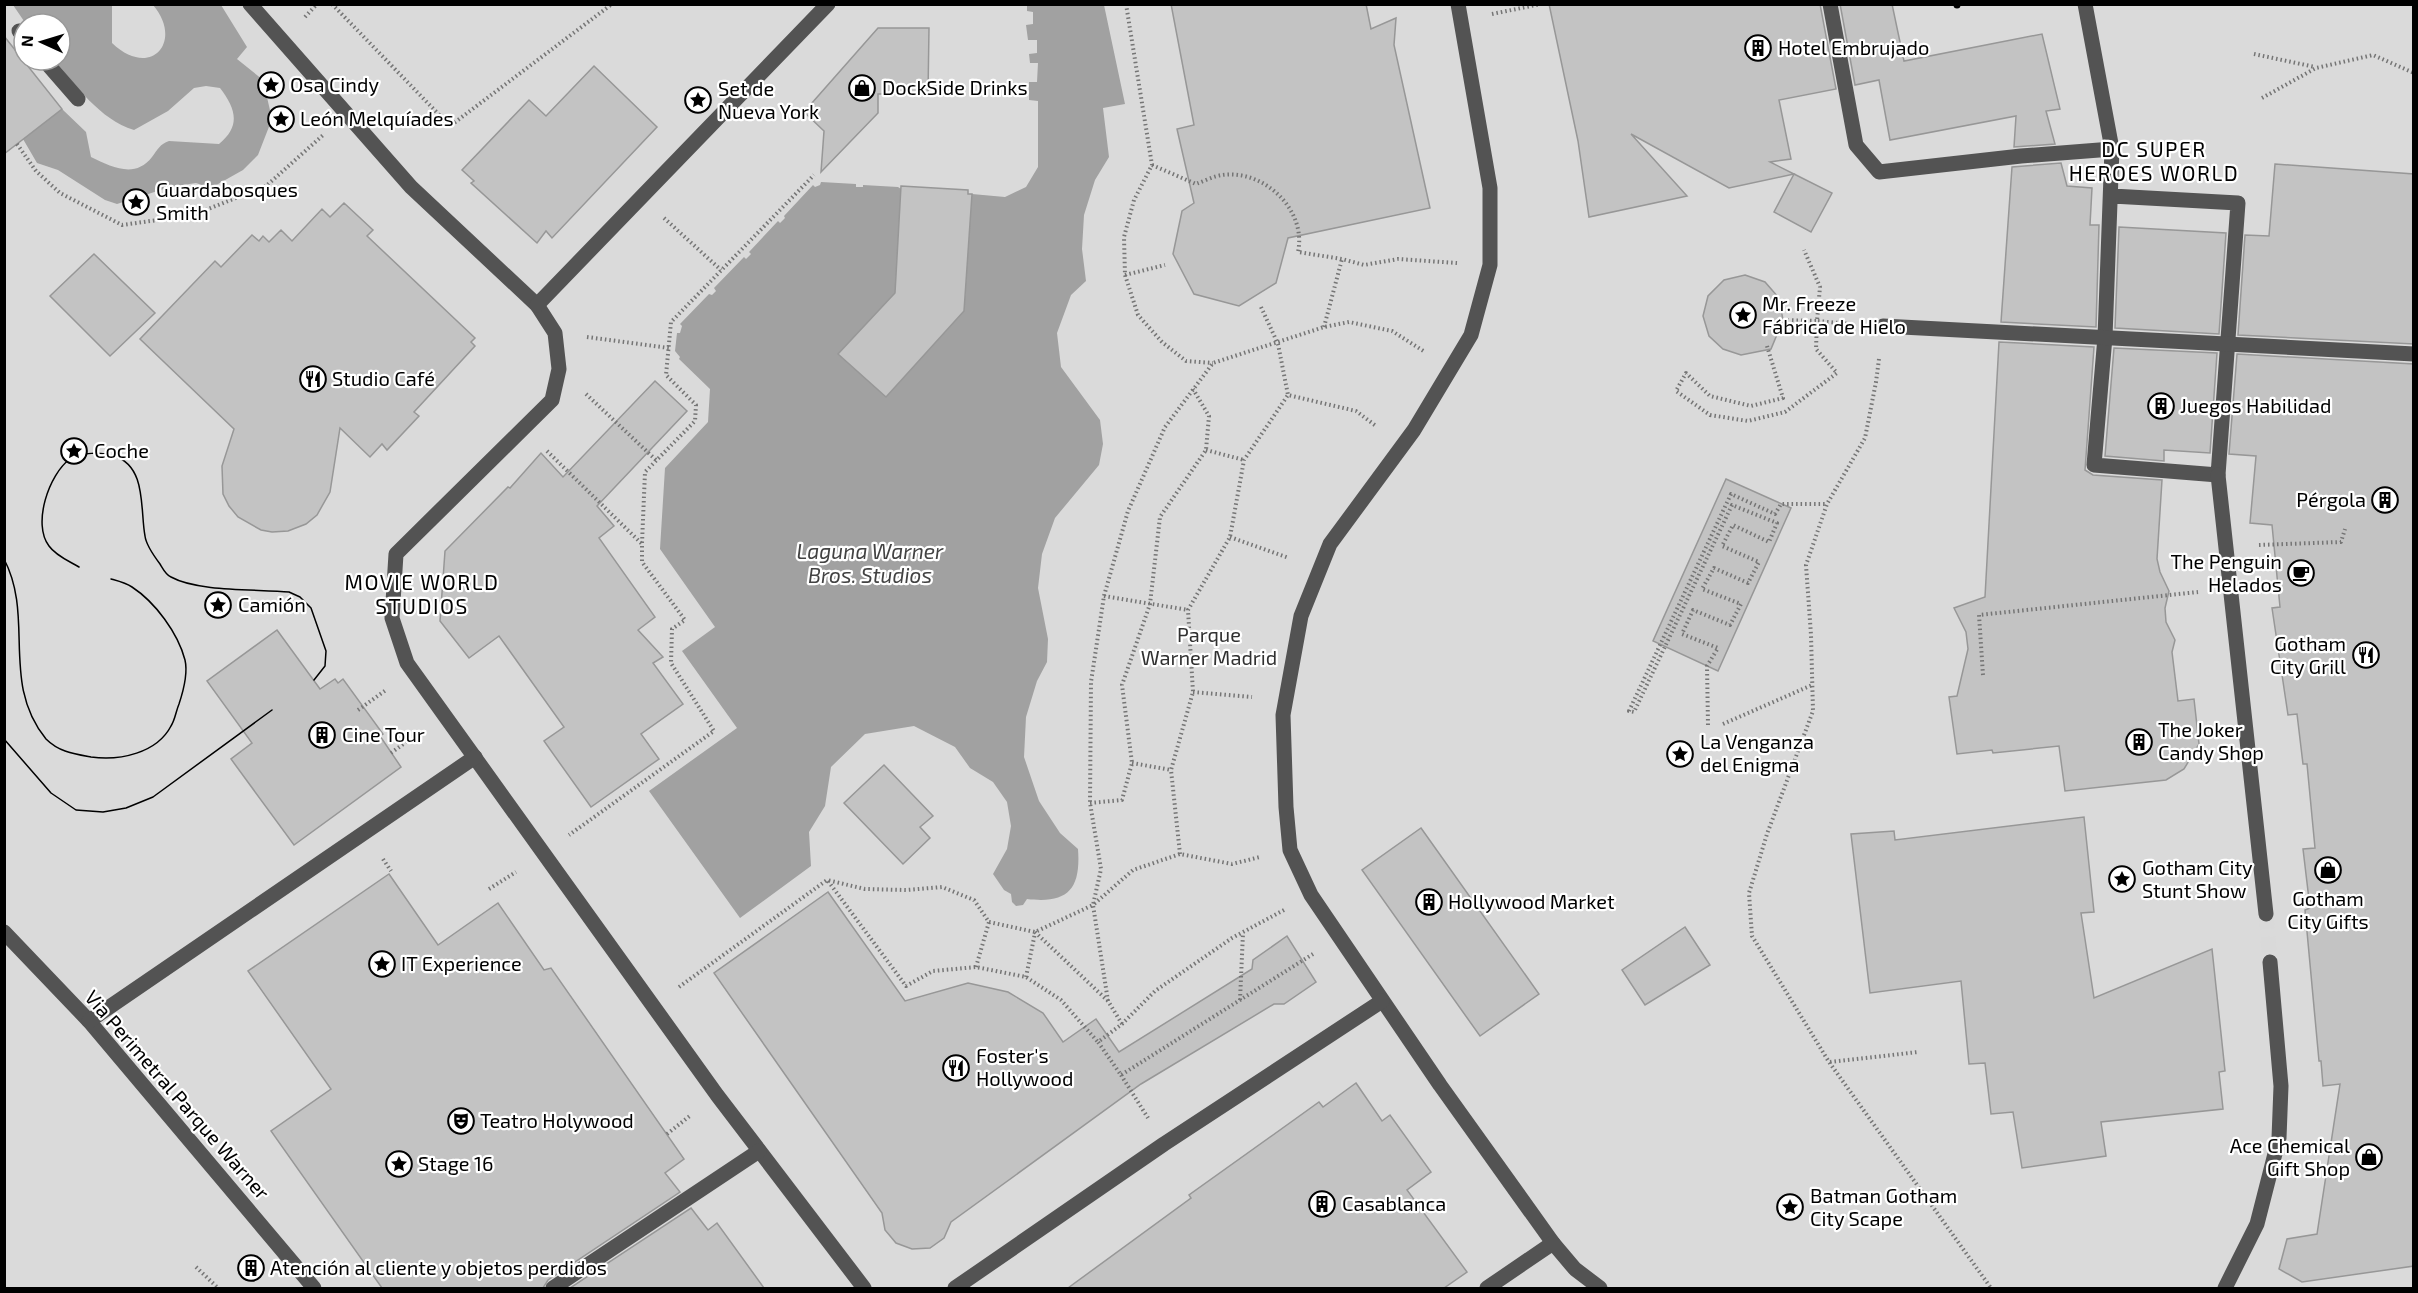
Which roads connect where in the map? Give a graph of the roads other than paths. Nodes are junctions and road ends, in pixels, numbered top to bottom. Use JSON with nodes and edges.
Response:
{"nodes":[{"id":1,"x":250,"y":4,"type":"edge"},
{"id":2,"x":828,"y":4,"type":"edge"},
{"id":3,"x":1830,"y":4,"type":"edge"},
{"id":4,"x":2085,"y":4,"type":"edge"},
{"id":5,"x":1459,"y":12,"type":"edge"},
{"id":6,"x":54,"y":72,"type":"edge"},
{"id":7,"x":78,"y":99,"type":"dead end"},
{"id":8,"x":2112,"y":149,"type":"junction"},
{"id":9,"x":2112,"y":196,"type":"junction"},
{"id":10,"x":537,"y":305,"type":"junction"},
{"id":11,"x":1883,"y":326,"type":"road end"},
{"id":12,"x":2105,"y":337,"type":"junction"},
{"id":13,"x":2227,"y":345,"type":"junction"},
{"id":14,"x":2414,"y":354,"type":"edge"},
{"id":15,"x":2218,"y":475,"type":"junction"},
{"id":16,"x":475,"y":757,"type":"junction"},
{"id":17,"x":2266,"y":914,"type":"tunnel mouth"},
{"id":18,"x":4,"y":932,"type":"edge"},
{"id":19,"x":2270,"y":962,"type":"tunnel mouth"},
{"id":20,"x":1382,"y":1001,"type":"junction"},
{"id":21,"x":89,"y":1022,"type":"junction"},
{"id":22,"x":759,"y":1151,"type":"junction"},
{"id":23,"x":1553,"y":1243,"type":"junction"},
{"id":24,"x":314,"y":1288,"type":"edge"},
{"id":25,"x":553,"y":1288,"type":"edge"},
{"id":26,"x":864,"y":1288,"type":"edge"},
{"id":27,"x":955,"y":1288,"type":"edge"},
{"id":28,"x":1487,"y":1288,"type":"edge"},
{"id":29,"x":1600,"y":1288,"type":"edge"},
{"id":30,"x":2224,"y":1288,"type":"edge"}],
"edges":[{"from":1,"to":10,"type":"street"},
{"from":2,"to":10,"type":"street"},
{"from":3,"to":8,"type":"street"},
{"from":4,"to":8,"type":"street"},
{"from":5,"to":20,"type":"street"},
{"from":6,"to":7,"type":"street"},
{"from":8,"to":9,"type":"street"},
{"from":9,"to":12,"type":"street"},
{"from":9,"to":13,"type":"street"},
{"from":10,"to":16,"type":"street"},
{"from":11,"to":12,"type":"street"},
{"from":12,"to":13,"type":"street"},
{"from":12,"to":15,"type":"street"},
{"from":13,"to":14,"type":"street"},
{"from":13,"to":15,"type":"street"},
{"from":15,"to":17,"type":"street"},
{"from":16,"to":21,"type":"street"},
{"from":16,"to":22,"type":"street"},
{"from":18,"to":21,"type":"street","name":"Via Perimetral Parque Warner"},
{"from":19,"to":30,"type":"street"},
{"from":20,"to":23,"type":"street"},
{"from":20,"to":27,"type":"street"},
{"from":21,"to":24,"type":"street","name":"Via Perimetral Parque Warner"},
{"from":22,"to":25,"type":"street"},
{"from":22,"to":26,"type":"street"},
{"from":23,"to":28,"type":"street"},
{"from":23,"to":29,"type":"street"}]}
